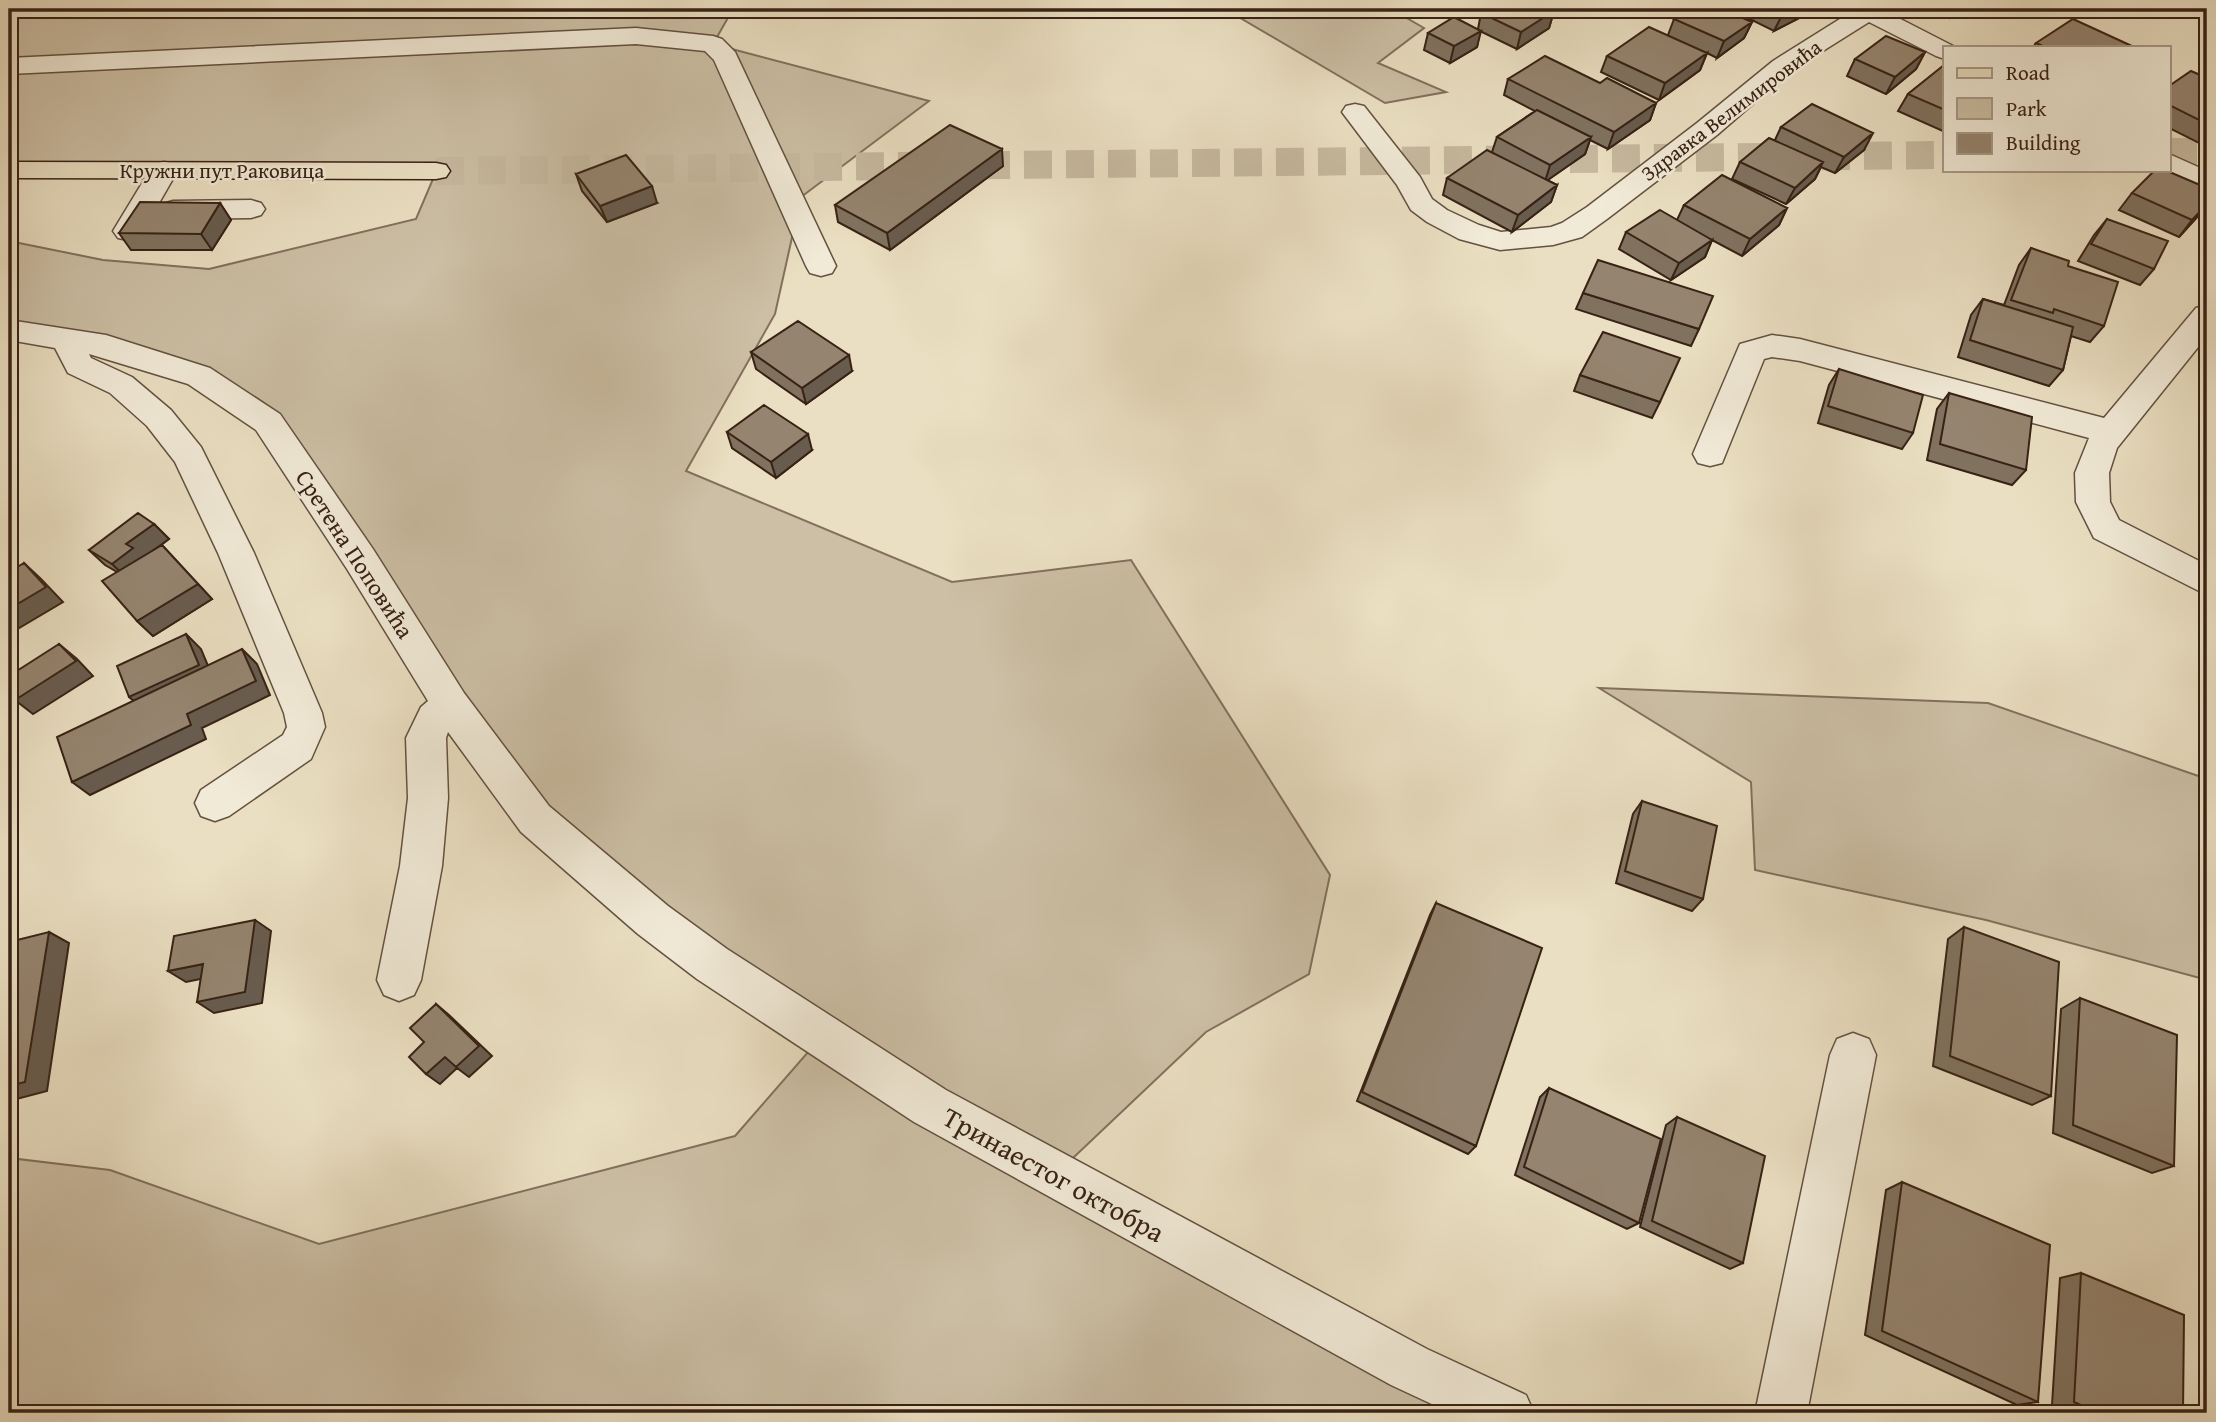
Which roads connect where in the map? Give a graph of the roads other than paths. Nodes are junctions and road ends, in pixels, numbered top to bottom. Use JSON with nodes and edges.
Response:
{"nodes":[{"id":1,"x":1865,"y":10,"type":"edge"},
{"id":2,"x":1943,"y":50,"type":"edge"},
{"id":3,"x":9,"y":66,"type":"edge"},
{"id":4,"x":1355,"y":111,"type":"dead end"},
{"id":5,"x":2170,"y":163,"type":"edge"},
{"id":6,"x":9,"y":170,"type":"edge"},
{"id":7,"x":164,"y":170,"type":"junction"},
{"id":8,"x":436,"y":171,"type":"tunnel mouth"},
{"id":9,"x":2207,"y":182,"type":"edge"},
{"id":10,"x":251,"y":209,"type":"dead end"},
{"id":11,"x":821,"y":266,"type":"dead end"},
{"id":12,"x":2207,"y":315,"type":"edge"},
{"id":13,"x":9,"y":330,"type":"edge"},
{"id":14,"x":67,"y":340,"type":"junction"},
{"id":15,"x":2111,"y":432,"type":"junction"},
{"id":16,"x":1710,"y":454,"type":"dead end"},
{"id":17,"x":2207,"y":581,"type":"edge"},
{"id":18,"x":450,"y":704,"type":"junction"},
{"id":19,"x":215,"y":803,"type":"dead end"},
{"id":20,"x":624,"y":895,"type":"joint"},
{"id":21,"x":399,"y":981,"type":"dead end"},
{"id":22,"x":1853,"y":1055,"type":"dead end"},
{"id":23,"x":1508,"y":1413,"type":"edge"},
{"id":24,"x":1781,"y":1413,"type":"edge"}],
"edges":[{"from":1,"to":2,"type":"street"},
{"from":1,"to":4,"type":"street","name":"Здравка Велимировића"},
{"from":3,"to":11,"type":"street"},
{"from":5,"to":9,"type":"street"},
{"from":6,"to":7,"type":"main road","name":"Кружни пут Раковица"},
{"from":7,"to":8,"type":"main road","name":"Кружни пут Раковица"},
{"from":7,"to":10,"type":"street"},
{"from":12,"to":15,"type":"street"},
{"from":13,"to":14,"type":"street","name":"Сретена Поповића"},
{"from":14,"to":18,"type":"street","name":"Сретена Поповића"},
{"from":14,"to":19,"type":"street"},
{"from":15,"to":16,"type":"street"},
{"from":15,"to":17,"type":"street"},
{"from":18,"to":20,"type":"street","name":"Сретена Поповића"},
{"from":18,"to":21,"type":"street"},
{"from":20,"to":23,"type":"street","name":"Тринаестог октобра"},
{"from":22,"to":24,"type":"street"}]}
